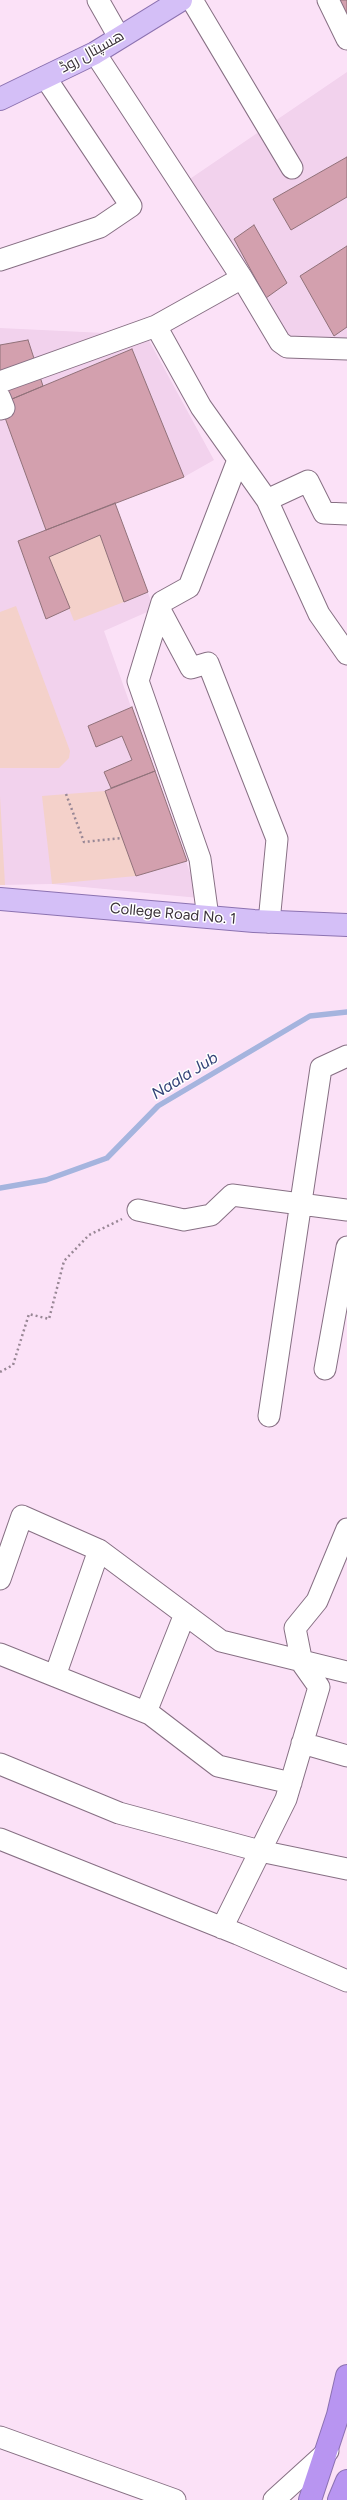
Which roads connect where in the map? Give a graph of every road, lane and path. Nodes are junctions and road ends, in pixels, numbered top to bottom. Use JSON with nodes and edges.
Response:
{"nodes":[{"id":1,"x":98,"y":0,"type":"edge"},
{"id":2,"x":181,"y":0,"type":"edge"},
{"id":3,"x":192,"y":0,"type":"edge"},
{"id":4,"x":328,"y":0,"type":"edge"},
{"id":5,"x":119,"y":37,"type":"junction"},
{"id":6,"x":347,"y":39,"type":"edge"},
{"id":7,"x":95,"y":52,"type":"junction"},
{"id":8,"x":45,"y":77,"type":"junction"},
{"id":9,"x":0,"y":99,"type":"edge"},
{"id":10,"x":292,"y":168,"type":"dead end"},
{"id":11,"x":0,"y":260,"type":"edge"},
{"id":12,"x":242,"y":278,"type":"junction"},
{"id":13,"x":156,"y":326,"type":"junction"},
{"id":14,"x":347,"y":349,"type":"edge"},
{"id":15,"x":0,"y":382,"type":"edge"},
{"id":16,"x":0,"y":398,"type":"edge"},
{"id":17,"x":0,"y":409,"type":"edge"},
{"id":18,"x":238,"y":460,"type":"junction"},
{"id":19,"x":267,"y":500,"type":"junction"},
{"id":20,"x":347,"y":514,"type":"edge"},
{"id":21,"x":160,"y":610,"type":"junction"},
{"id":22,"x":347,"y":654,"type":"edge"},
{"id":23,"x":66,"y":794,"type":"dead end"},
{"id":24,"x":122,"y":838,"type":"dead end"},
{"id":25,"x":0,"y":899,"type":"edge"},
{"id":26,"x":208,"y":917,"type":"junction"},
{"id":27,"x":269,"y":922,"type":"junction"},
{"id":28,"x":347,"y":925,"type":"edge"},
{"id":29,"x":347,"y":1056,"type":"edge"},
{"id":30,"x":300,"y":1205,"type":"junction"},
{"id":31,"x":138,"y":1210,"type":"joint"},
{"id":32,"x":347,"y":1210,"type":"edge"},
{"id":33,"x":347,"y":1247,"type":"edge"},
{"id":34,"x":325,"y":1369,"type":"dead end"},
{"id":35,"x":0,"y":1372,"type":"edge"},
{"id":36,"x":269,"y":1416,"type":"dead end"},
{"id":37,"x":347,"y":1529,"type":"edge"},
{"id":38,"x":100,"y":1550,"type":"junction"},
{"id":39,"x":0,"y":1579,"type":"edge"},
{"id":40,"x":185,"y":1614,"type":"junction"},
{"id":41,"x":0,"y":1654,"type":"edge"},
{"id":42,"x":302,"y":1663,"type":"junction"},
{"id":43,"x":347,"y":1672,"type":"edge"},
{"id":44,"x":55,"y":1676,"type":"junction"},
{"id":45,"x":146,"y":1712,"type":"junction"},
{"id":46,"x":302,"y":1743,"type":"junction"},
{"id":47,"x":347,"y":1756,"type":"edge"},
{"id":48,"x":0,"y":1764,"type":"edge"},
{"id":49,"x":291,"y":1783,"type":"junction"},
{"id":50,"x":0,"y":1839,"type":"edge"},
{"id":51,"x":260,"y":1851,"type":"junction"},
{"id":52,"x":347,"y":1869,"type":"edge"},
{"id":53,"x":222,"y":1928,"type":"junction"},
{"id":54,"x":347,"y":1980,"type":"edge"},
{"id":55,"x":347,"y":2376,"type":"edge"},
{"id":56,"x":0,"y":2437,"type":"edge"},
{"id":57,"x":328,"y":2451,"type":"junction"},
{"id":58,"x":347,"y":2481,"type":"edge"},
{"id":59,"x":175,"y":2500,"type":"edge"},
{"id":60,"x":274,"y":2500,"type":"edge"},
{"id":61,"x":310,"y":2500,"type":"edge"},
{"id":62,"x":340,"y":2500,"type":"edge"}],
"edges":[{"from":1,"to":5,"type":"street"},
{"from":2,"to":5,"type":"main road","name":"ھسپتال روڈ"},
{"from":3,"to":10,"type":"street"},
{"from":4,"to":6,"type":"street"},
{"from":5,"to":7,"type":"main road","name":"ھسپتال روڈ"},
{"from":7,"to":8,"type":"main road","name":"ھسپتال روڈ"},
{"from":7,"to":12,"type":"street"},
{"from":8,"to":9,"type":"main road","name":"ھسپتال روڈ"},
{"from":8,"to":11,"type":"street"},
{"from":12,"to":13,"type":"street"},
{"from":12,"to":14,"type":"street"},
{"from":13,"to":15,"type":"street"},
{"from":13,"to":18,"type":"street"},
{"from":16,"to":17,"type":"street"},
{"from":18,"to":19,"type":"street"},
{"from":18,"to":21,"type":"street"},
{"from":19,"to":20,"type":"street"},
{"from":19,"to":22,"type":"street"},
{"from":21,"to":26,"type":"street"},
{"from":21,"to":27,"type":"street"},
{"from":23,"to":24,"type":"path"},
{"from":25,"to":26,"type":"main road","name":"College Road No. 1"},
{"from":26,"to":27,"type":"main road","name":"College Road No. 1"},
{"from":27,"to":28,"type":"main road","name":"College Road No. 1"},
{"from":29,"to":30,"type":"street"},
{"from":30,"to":31,"type":"street"},
{"from":30,"to":32,"type":"street"},
{"from":30,"to":36,"type":"street"},
{"from":31,"to":35,"type":"path"},
{"from":33,"to":34,"type":"street"},
{"from":37,"to":42,"type":"street"},
{"from":38,"to":39,"type":"street"},
{"from":38,"to":40,"type":"street"},
{"from":38,"to":44,"type":"street"},
{"from":40,"to":42,"type":"street"},
{"from":40,"to":45,"type":"street"},
{"from":41,"to":44,"type":"street"},
{"from":42,"to":43,"type":"street"},
{"from":42,"to":46,"type":"street"},
{"from":44,"to":45,"type":"street"},
{"from":45,"to":49,"type":"street"},
{"from":46,"to":47,"type":"street"},
{"from":46,"to":49,"type":"street"},
{"from":48,"to":51,"type":"street"},
{"from":49,"to":51,"type":"street"},
{"from":50,"to":53,"type":"street"},
{"from":51,"to":52,"type":"street"},
{"from":51,"to":53,"type":"street"},
{"from":53,"to":54,"type":"street"},
{"from":55,"to":57,"type":"highway"},
{"from":56,"to":59,"type":"street"},
{"from":57,"to":60,"type":"street"},
{"from":57,"to":61,"type":"highway"},
{"from":58,"to":62,"type":"highway"}]}
